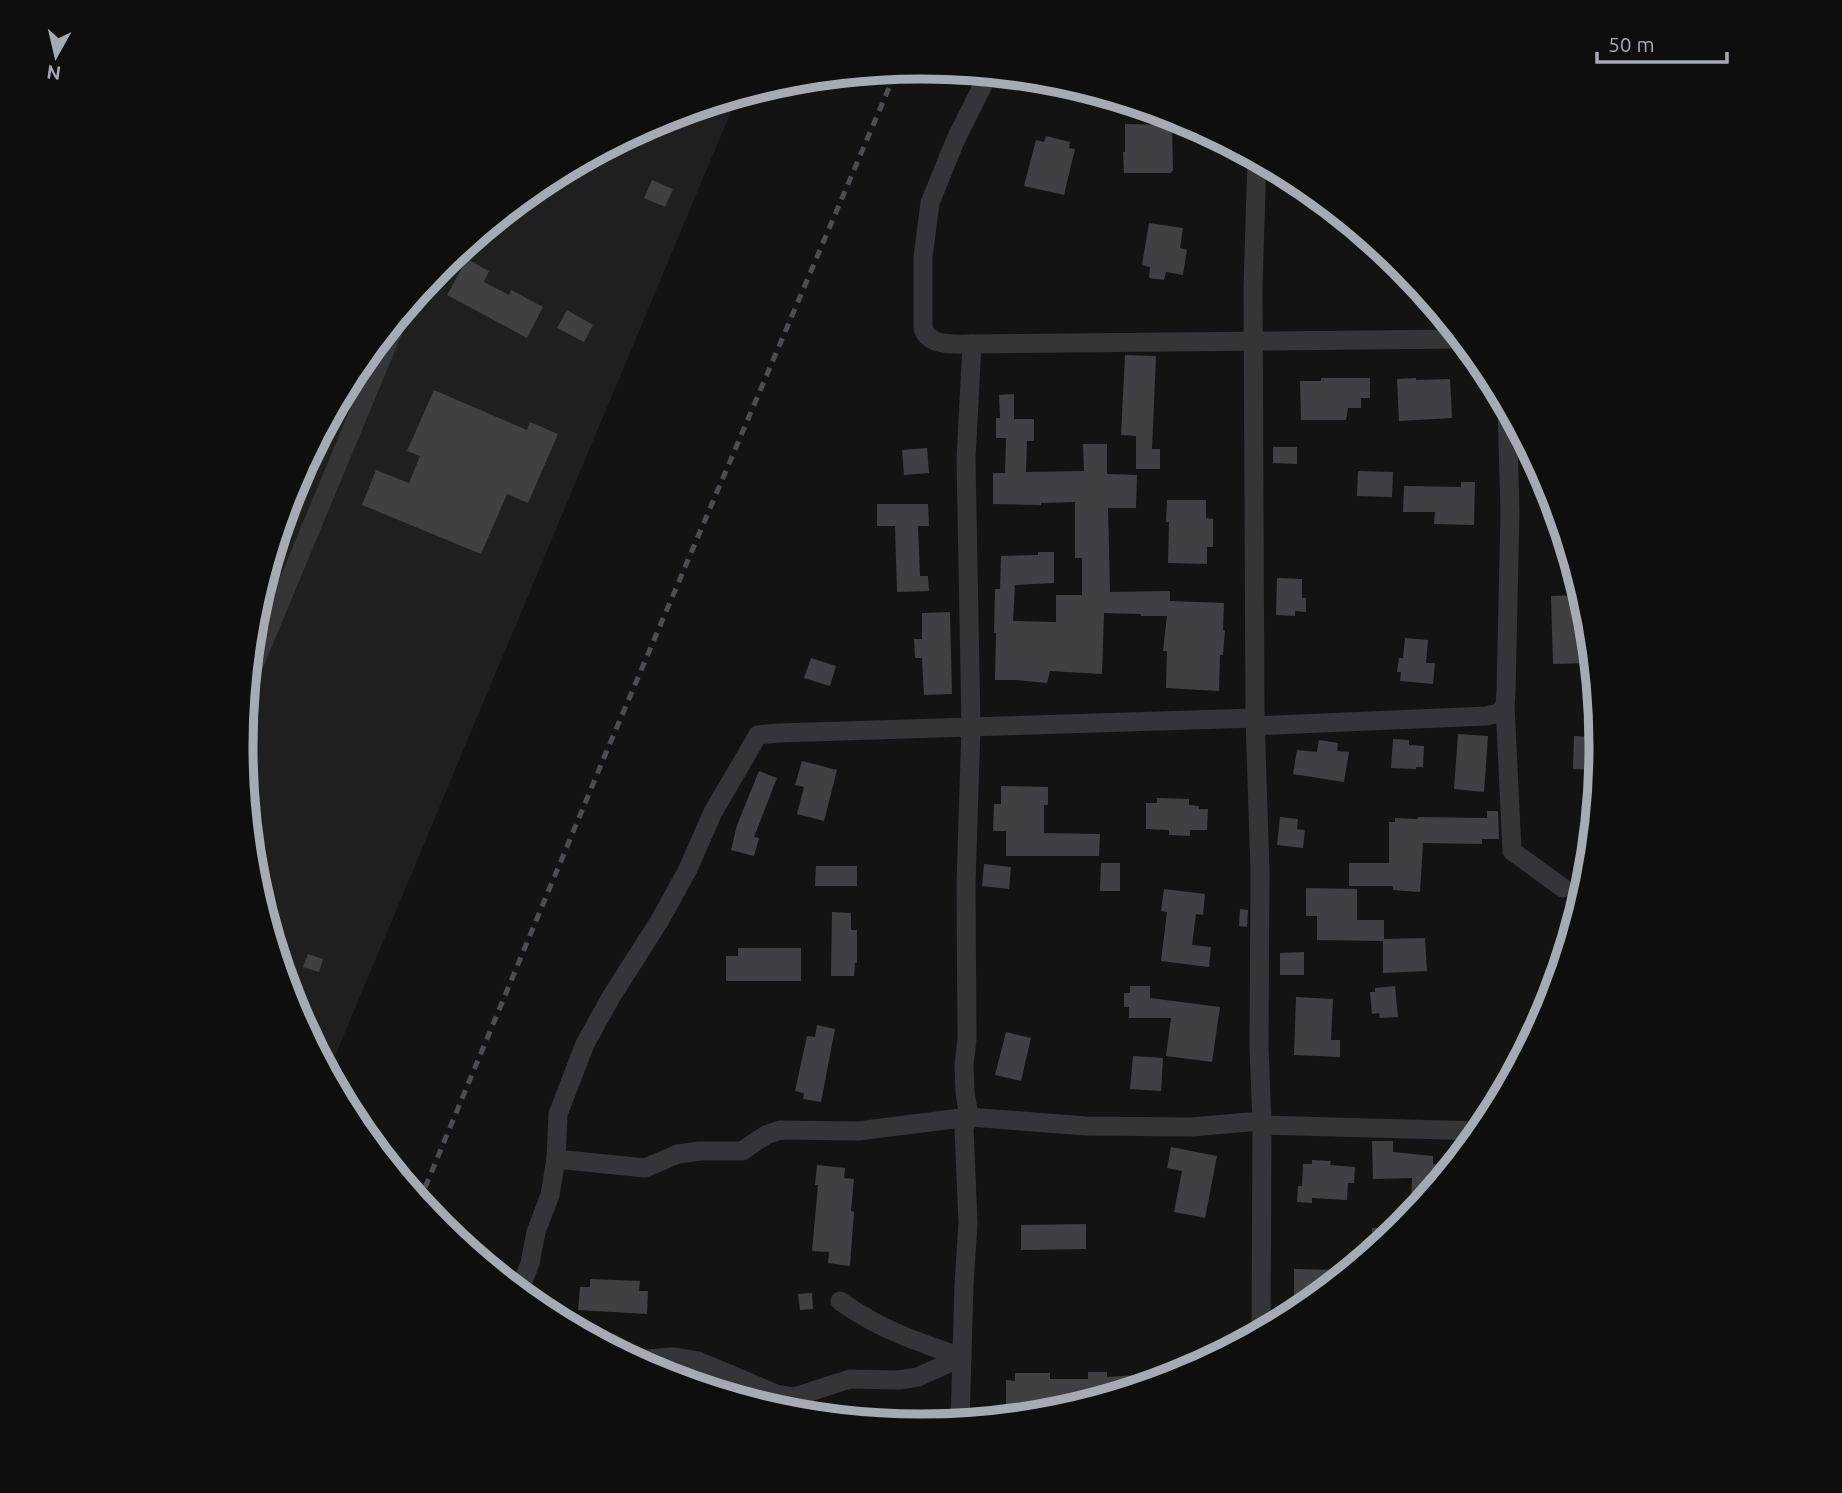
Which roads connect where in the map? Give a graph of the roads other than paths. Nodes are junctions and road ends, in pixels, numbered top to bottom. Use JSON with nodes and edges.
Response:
{"nodes":[{"id":1,"x":985,"y":82,"type":"edge"},
{"id":2,"x":1258,"y":170,"type":"edge"},
{"id":3,"x":1450,"y":339,"type":"edge"},
{"id":4,"x":1253,"y":342,"type":"junction"},
{"id":5,"x":972,"y":344,"type":"junction"},
{"id":6,"x":386,"y":347,"type":"edge"},
{"id":7,"x":1508,"y":428,"type":"edge"},
{"id":8,"x":261,"y":648,"type":"edge"},
{"id":9,"x":1504,"y":705,"type":"junction"},
{"id":10,"x":1255,"y":722,"type":"junction"},
{"id":11,"x":971,"y":727,"type":"junction"},
{"id":12,"x":1563,"y":888,"type":"dead end"},
{"id":13,"x":969,"y":1117,"type":"junction"},
{"id":14,"x":1261,"y":1123,"type":"junction"},
{"id":15,"x":1467,"y":1130,"type":"edge"},
{"id":16,"x":556,"y":1159,"type":"junction"},
{"id":17,"x":523,"y":1282,"type":"edge"},
{"id":18,"x":840,"y":1301,"type":"dead end"},
{"id":19,"x":1261,"y":1321,"type":"edge"},
{"id":20,"x":962,"y":1357,"type":"junction"},
{"id":21,"x":655,"y":1358,"type":"edge"},
{"id":22,"x":960,"y":1413,"type":"edge"}],
"edges":[{"from":1,"to":5,"type":"street"},
{"from":2,"to":4,"type":"street"},
{"from":3,"to":4,"type":"street"},
{"from":4,"to":5,"type":"street"},
{"from":4,"to":10,"type":"street"},
{"from":5,"to":11,"type":"street"},
{"from":6,"to":8,"type":"street"},
{"from":7,"to":9,"type":"street"},
{"from":9,"to":10,"type":"street"},
{"from":9,"to":12,"type":"street"},
{"from":10,"to":11,"type":"street"},
{"from":10,"to":14,"type":"street"},
{"from":11,"to":13,"type":"street"},
{"from":11,"to":16,"type":"street"},
{"from":13,"to":14,"type":"street"},
{"from":13,"to":16,"type":"street"},
{"from":13,"to":20,"type":"street"},
{"from":14,"to":15,"type":"street"},
{"from":14,"to":19,"type":"street"},
{"from":16,"to":17,"type":"street"},
{"from":18,"to":20,"type":"street"},
{"from":20,"to":21,"type":"street"},
{"from":20,"to":22,"type":"street"}]}
